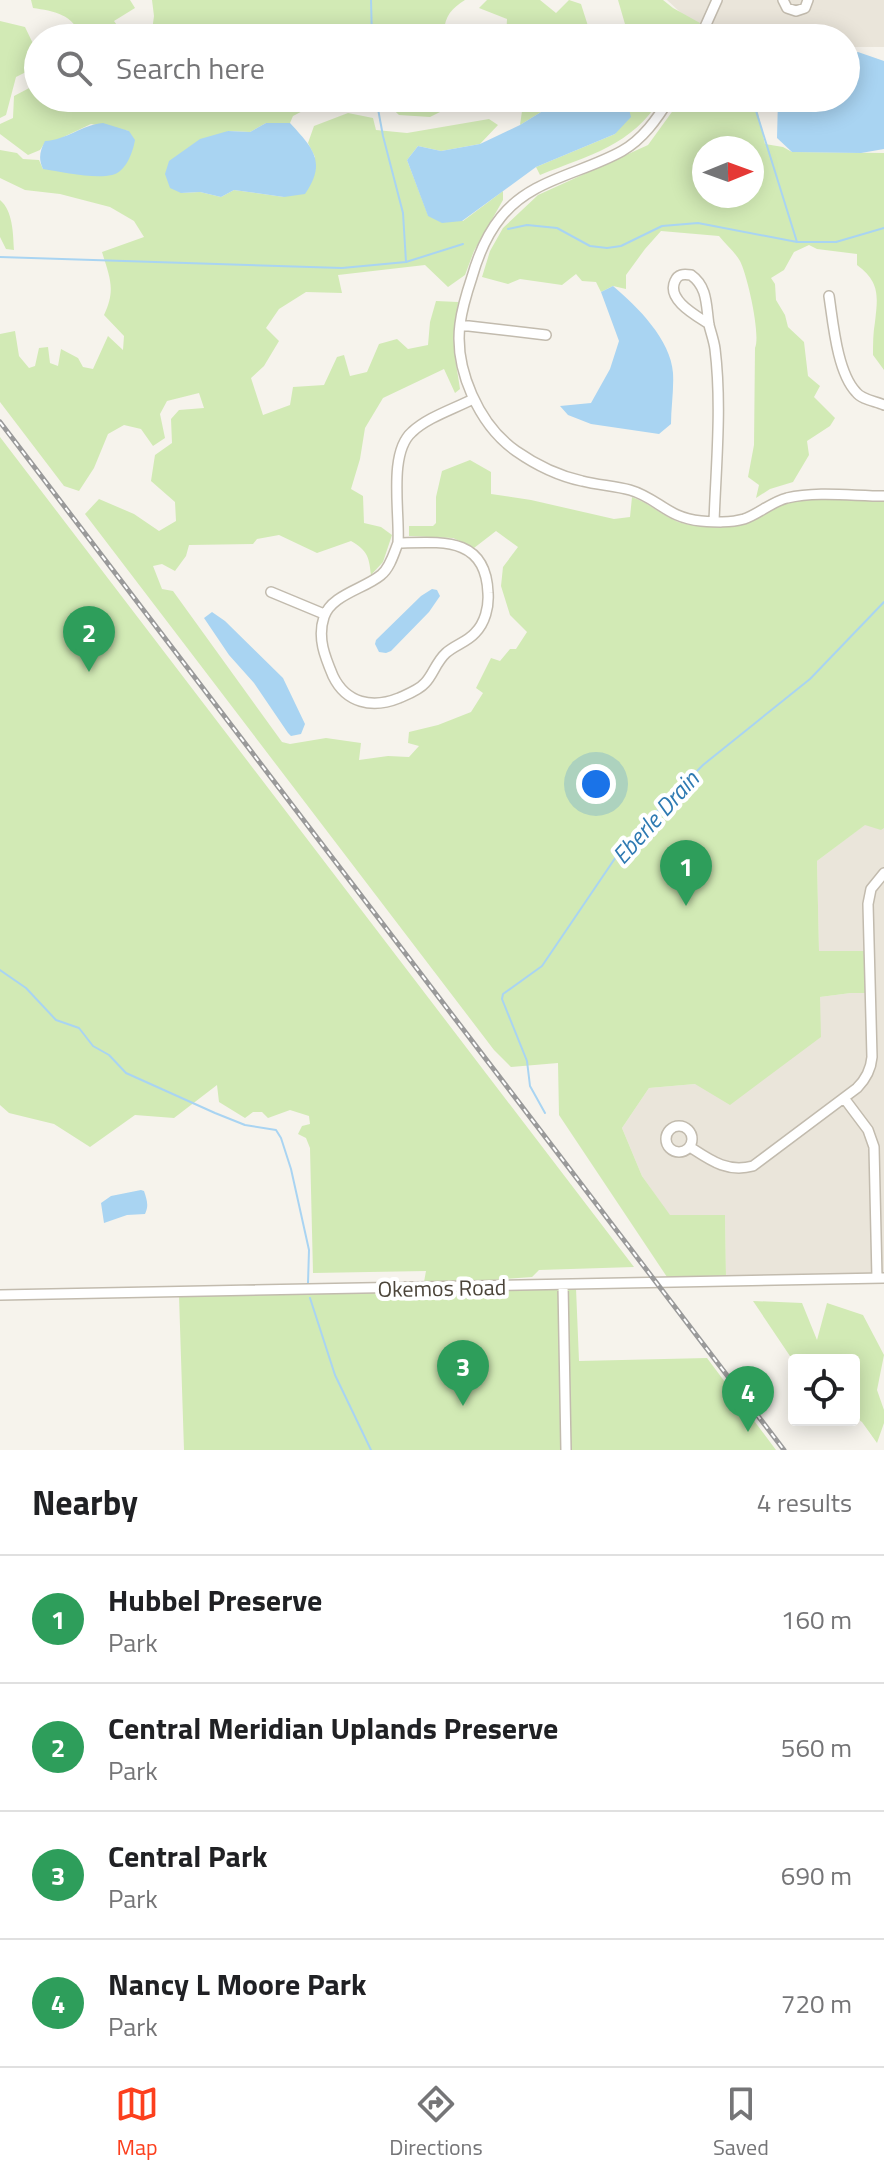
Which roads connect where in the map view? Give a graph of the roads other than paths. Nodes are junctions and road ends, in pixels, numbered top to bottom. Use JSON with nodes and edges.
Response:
{"nodes":[{"id":1,"x":717,"y":0,"type":"edge"},
{"id":2,"x":783,"y":0,"type":"edge"},
{"id":3,"x":808,"y":0,"type":"edge"},
{"id":4,"x":706,"y":24,"type":"edge"},
{"id":5,"x":660,"y":112,"type":"edge"},
{"id":6,"x":829,"y":296,"type":"dead end"},
{"id":7,"x":709,"y":324,"type":"junction"},
{"id":8,"x":460,"y":325,"type":"junction"},
{"id":9,"x":546,"y":335,"type":"dead end"},
{"id":10,"x":473,"y":399,"type":"junction"},
{"id":11,"x":884,"y":405,"type":"edge"},
{"id":12,"x":884,"y":496,"type":"edge"},
{"id":13,"x":714,"y":522,"type":"junction"},
{"id":14,"x":398,"y":543,"type":"junction"},
{"id":15,"x":271,"y":592,"type":"dead end"},
{"id":16,"x":324,"y":614,"type":"junction"},
{"id":17,"x":884,"y":873,"type":"edge"},
{"id":18,"x":844,"y":1098,"type":"junction"},
{"id":19,"x":690,"y":1147,"type":"dead end"},
{"id":20,"x":881,"y":1278,"type":"edge"},
{"id":21,"x":563,"y":1285,"type":"junction"},
{"id":22,"x":0,"y":1295,"type":"edge"},
{"id":23,"x":566,"y":1450,"type":"edge"}],
"edges":[{"from":1,"to":4,"type":"street"},
{"from":2,"to":3,"type":"street"},
{"from":5,"to":8,"type":"street"},
{"from":6,"to":11,"type":"street"},
{"from":7,"to":7,"type":"street"},
{"from":7,"to":13,"type":"street"},
{"from":8,"to":9,"type":"street"},
{"from":8,"to":10,"type":"street"},
{"from":10,"to":13,"type":"street"},
{"from":10,"to":14,"type":"street"},
{"from":12,"to":13,"type":"street"},
{"from":14,"to":16,"type":"street"},
{"from":14,"to":16,"type":"street"},
{"from":15,"to":16,"type":"street"},
{"from":17,"to":18,"type":"street"},
{"from":18,"to":19,"type":"street"},
{"from":18,"to":20,"type":"street"},
{"from":20,"to":21,"type":"street","name":"Okemos Road"},
{"from":21,"to":22,"type":"street","name":"Okemos Road"},
{"from":21,"to":23,"type":"street"}]}
